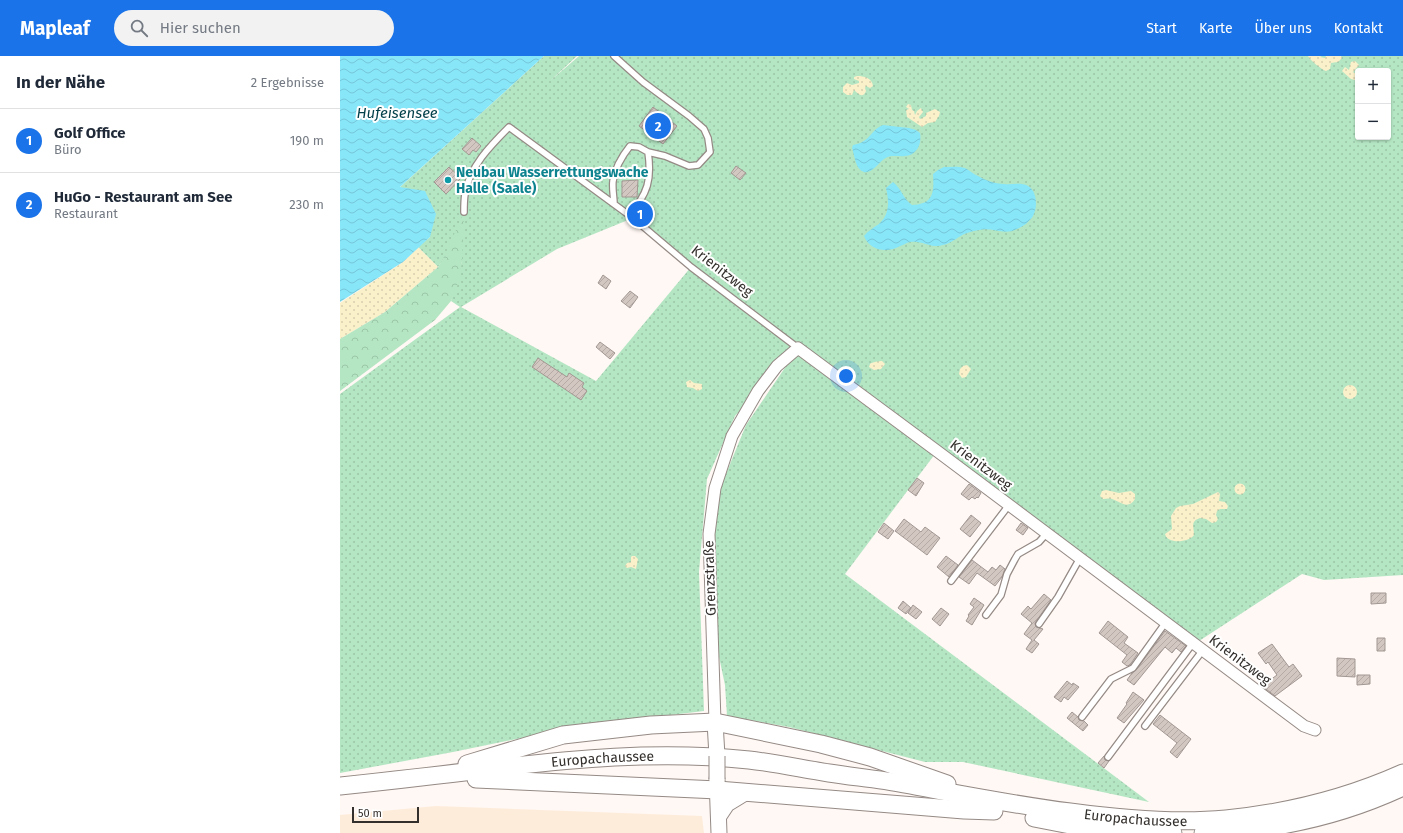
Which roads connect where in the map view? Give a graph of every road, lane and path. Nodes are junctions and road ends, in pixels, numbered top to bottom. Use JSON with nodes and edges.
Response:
{"nodes":[{"id":1,"x":614,"y":56,"type":"edge"},
{"id":2,"x":648,"y":152,"type":"junction"},
{"id":3,"x":614,"y":204,"type":"junction"},
{"id":4,"x":464,"y":212,"type":"dead end"},
{"id":5,"x":631,"y":216,"type":"junction"},
{"id":6,"x":798,"y":348,"type":"junction"},
{"id":7,"x":1009,"y":505,"type":"junction"},
{"id":8,"x":1047,"y":533,"type":"junction"},
{"id":9,"x":1080,"y":558,"type":"junction"},
{"id":10,"x":951,"y":581,"type":"dead end"},
{"id":11,"x":986,"y":615,"type":"dead end"},
{"id":12,"x":1166,"y":622,"type":"junction"},
{"id":13,"x":1039,"y":624,"type":"dead end"},
{"id":14,"x":1194,"y":643,"type":"junction"},
{"id":15,"x":1203,"y":650,"type":"junction"},
{"id":16,"x":1082,"y":717,"type":"dead end"},
{"id":17,"x":1145,"y":726,"type":"dead end"},
{"id":18,"x":715,"y":729,"type":"junction"},
{"id":19,"x":1315,"y":730,"type":"dead end"},
{"id":20,"x":1108,"y":757,"type":"dead end"},
{"id":21,"x":1403,"y":773,"type":"edge"},
{"id":22,"x":439,"y":775,"type":"junction"},
{"id":23,"x":717,"y":785,"type":"junction"},
{"id":24,"x":340,"y":786,"type":"edge"},
{"id":25,"x":1403,"y":787,"type":"edge"},
{"id":26,"x":745,"y":793,"type":"junction"},
{"id":27,"x":993,"y":806,"type":"junction"},
{"id":28,"x":719,"y":816,"type":"junction"},
{"id":29,"x":719,"y":833,"type":"edge"},
{"id":30,"x":1173,"y":833,"type":"edge"},
{"id":31,"x":1203,"y":833,"type":"edge"}],
"edges":[{"from":1,"to":2,"type":"lane"},
{"from":2,"to":3,"type":"lane"},
{"from":2,"to":5,"type":"lane"},
{"from":3,"to":4,"type":"lane","name":"Krienitzweg"},
{"from":3,"to":5,"type":"lane","name":"Krienitzweg"},
{"from":5,"to":6,"type":"lane","name":"Krienitzweg"},
{"from":6,"to":7,"type":"street","name":"Krienitzweg"},
{"from":6,"to":18,"type":"street","name":"Grenzstraße"},
{"from":7,"to":8,"type":"street","name":"Krienitzweg"},
{"from":7,"to":10,"type":"lane"},
{"from":8,"to":9,"type":"street","name":"Krienitzweg"},
{"from":8,"to":11,"type":"lane"},
{"from":9,"to":12,"type":"street","name":"Krienitzweg"},
{"from":9,"to":13,"type":"lane"},
{"from":12,"to":14,"type":"street","name":"Krienitzweg"},
{"from":12,"to":16,"type":"lane"},
{"from":14,"to":15,"type":"street","name":"Krienitzweg"},
{"from":14,"to":20,"type":"lane"},
{"from":15,"to":17,"type":"lane"},
{"from":15,"to":19,"type":"street","name":"Krienitzweg"},
{"from":18,"to":22,"type":"main road"},
{"from":18,"to":23,"type":"street","name":"Grenzstraße","bridge":true},
{"from":18,"to":27,"type":"main road"},
{"from":21,"to":27,"type":"main road","name":"Europachaussee"},
{"from":22,"to":23,"type":"main road"},
{"from":22,"to":24,"type":"main road","name":"Europachaussee"},
{"from":22,"to":27,"type":"main road","name":"Europachaussee"},
{"from":23,"to":26,"type":"main road"},
{"from":23,"to":28,"type":"street","name":"Grenzstraße"},
{"from":25,"to":31,"type":"main road","name":"Europachaussee"},
{"from":26,"to":27,"type":"main road"},
{"from":26,"to":28,"type":"street"},
{"from":27,"to":30,"type":"main road","name":"Europachaussee"},
{"from":28,"to":29,"type":"street","name":"Grenzstraße"}]}
